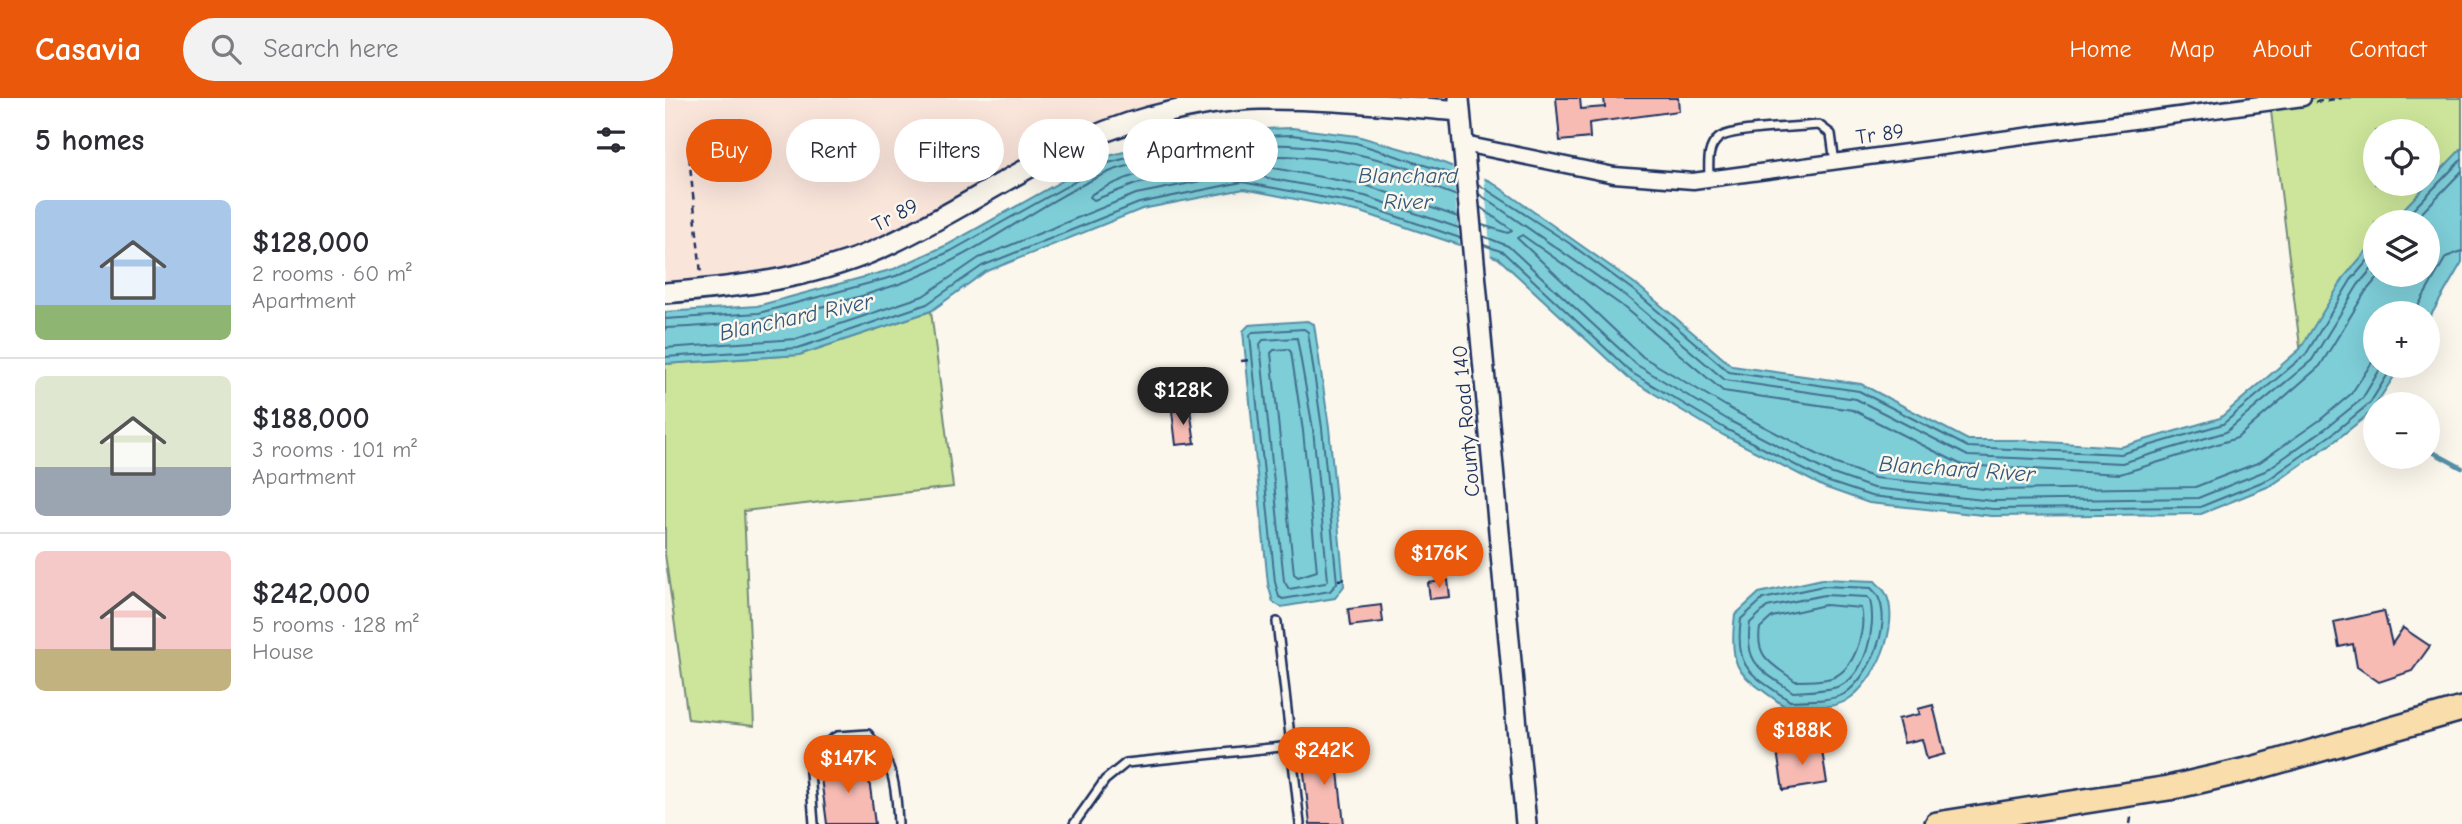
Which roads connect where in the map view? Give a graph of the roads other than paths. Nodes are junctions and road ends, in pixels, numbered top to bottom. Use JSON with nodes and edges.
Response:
{"nodes":[{"id":1,"x":2303,"y":98,"type":"edge"},
{"id":2,"x":1460,"y":105,"type":"edge"},
{"id":3,"x":1465,"y":152,"type":"junction"},
{"id":4,"x":1835,"y":164,"type":"junction"},
{"id":5,"x":1709,"y":179,"type":"junction"},
{"id":6,"x":665,"y":293,"type":"edge"},
{"id":7,"x":1277,"y":622,"type":"dead end"},
{"id":8,"x":2462,"y":709,"type":"edge"},
{"id":9,"x":1291,"y":746,"type":"junction"},
{"id":10,"x":814,"y":824,"type":"edge"},
{"id":11,"x":898,"y":824,"type":"edge"},
{"id":12,"x":1074,"y":824,"type":"edge"},
{"id":13,"x":1300,"y":824,"type":"edge"},
{"id":14,"x":1526,"y":824,"type":"edge"},
{"id":15,"x":1937,"y":824,"type":"edge"}],
"edges":[{"from":1,"to":4,"type":"street","name":"Tr 89"},
{"from":2,"to":3,"type":"street","name":"County Road 140"},
{"from":2,"to":6,"type":"street","name":"Tr 89"},
{"from":3,"to":5,"type":"street","name":"Tr 89"},
{"from":3,"to":14,"type":"street","name":"County Road 140"},
{"from":4,"to":5,"type":"street","name":"Tr 89"},
{"from":4,"to":5,"type":"lane"},
{"from":7,"to":9,"type":"lane"},
{"from":8,"to":15,"type":"main road"},
{"from":9,"to":12,"type":"lane"},
{"from":9,"to":13,"type":"lane"},
{"from":10,"to":11,"type":"lane"}]}
